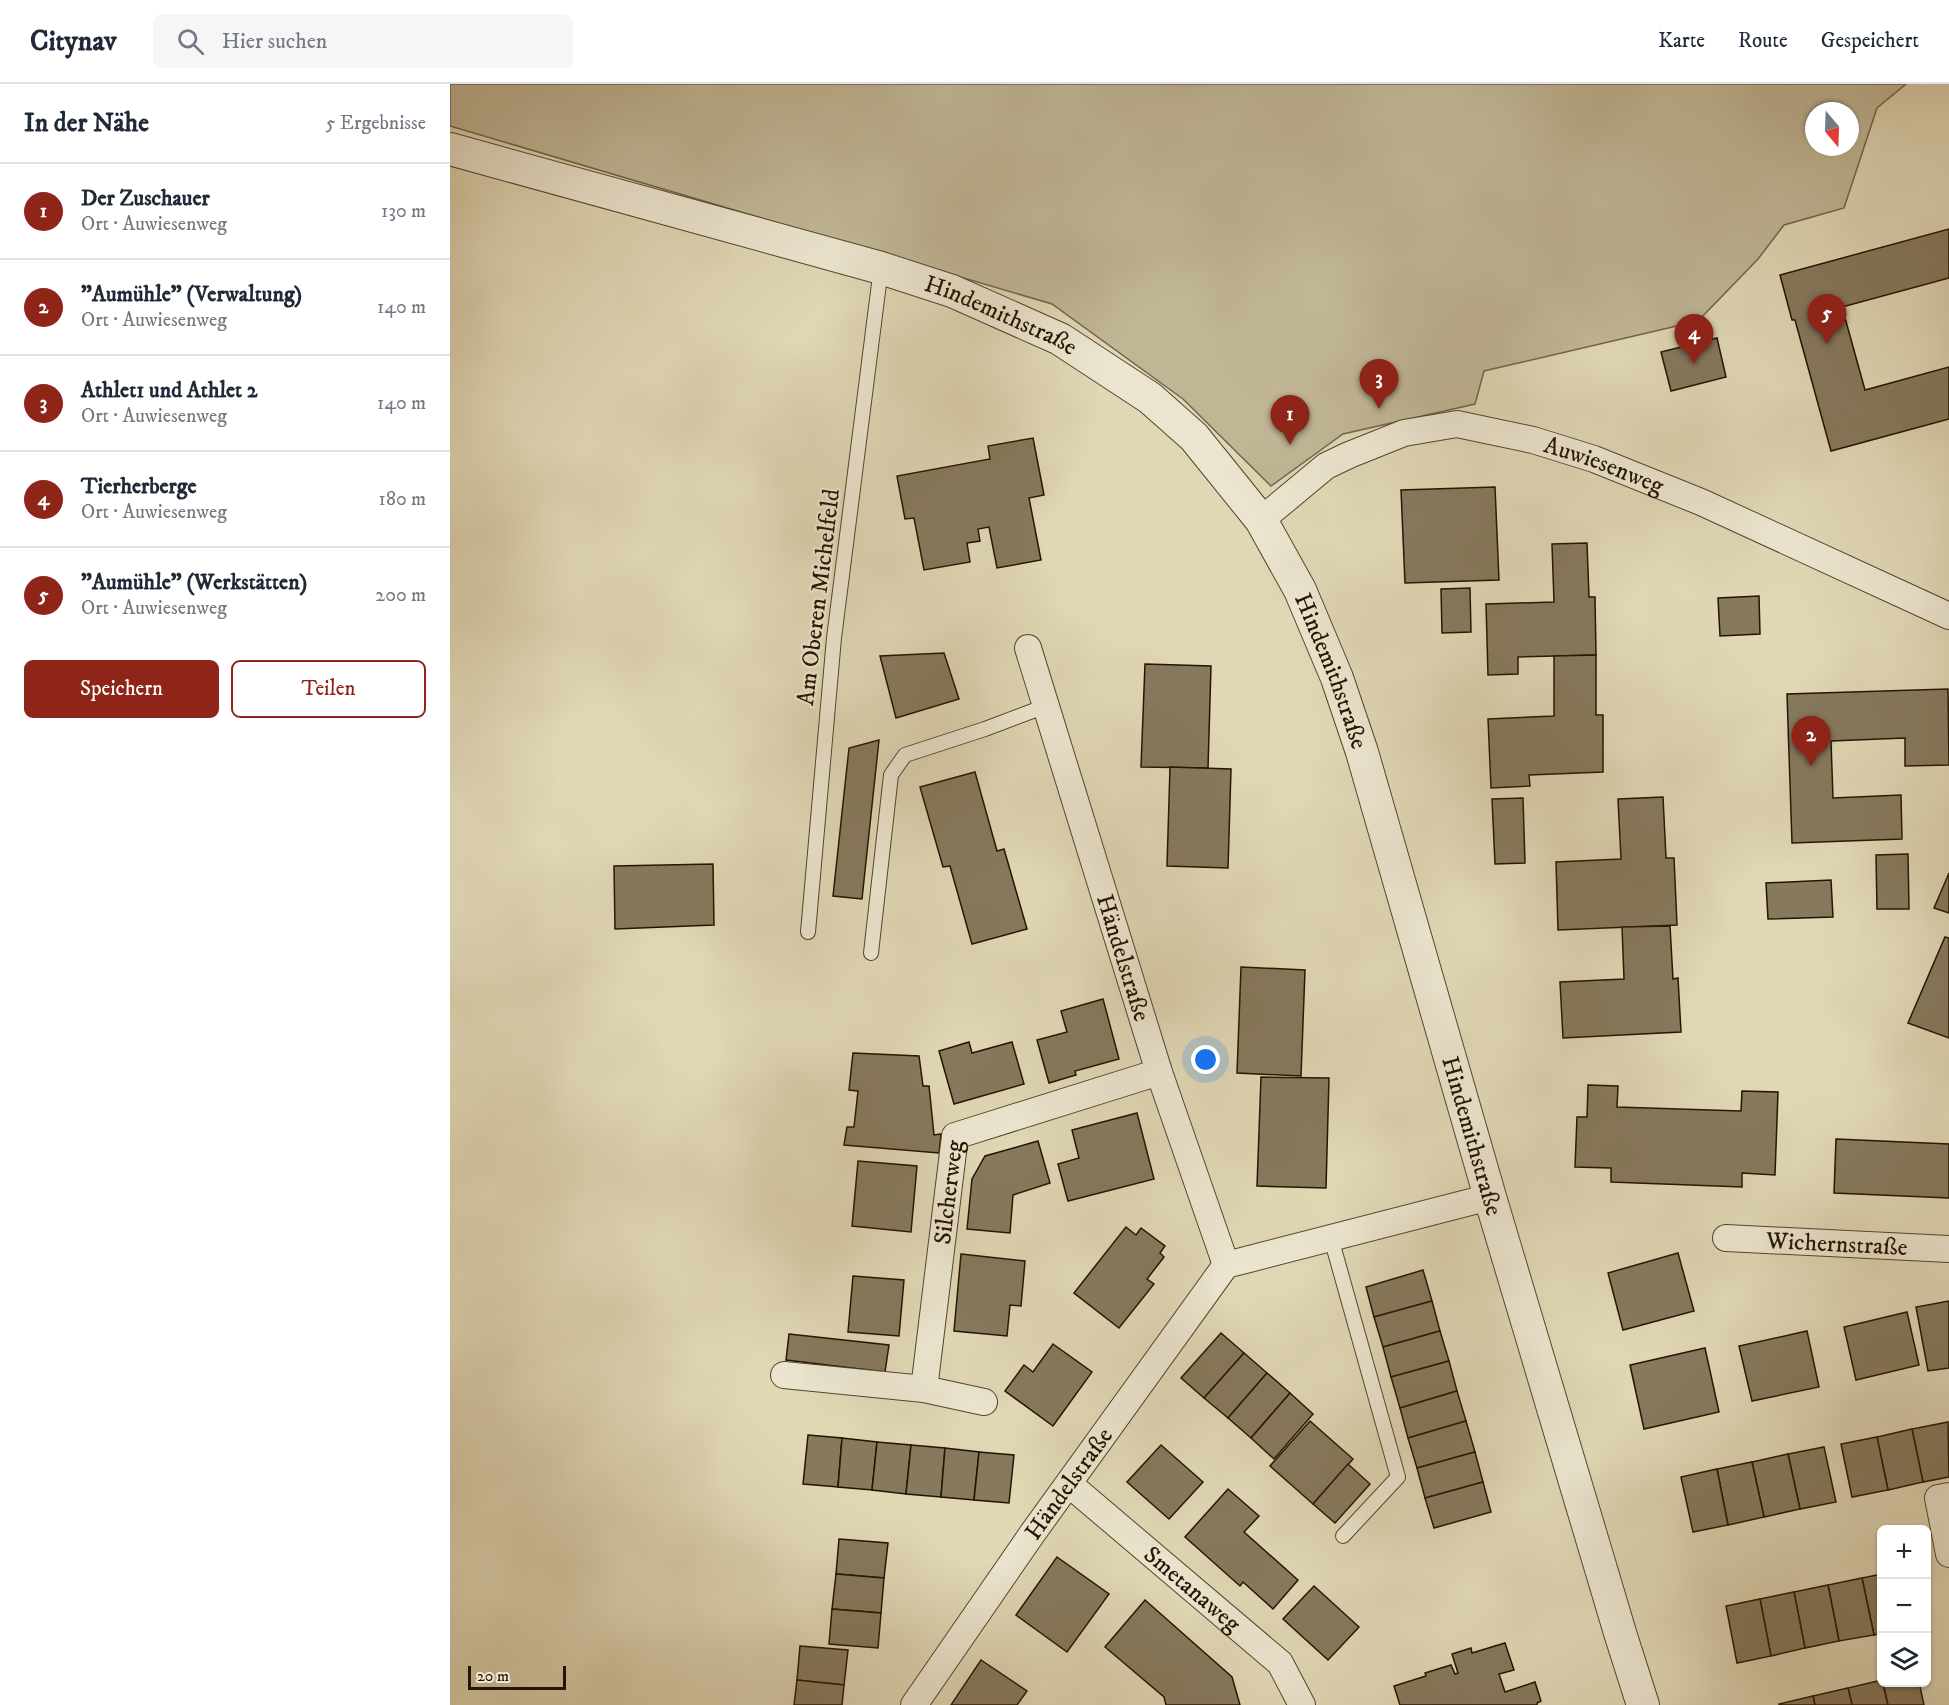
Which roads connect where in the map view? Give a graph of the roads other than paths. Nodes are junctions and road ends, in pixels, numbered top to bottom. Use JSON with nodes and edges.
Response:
{"nodes":[{"id":1,"x":450,"y":149,"type":"edge"},
{"id":2,"x":881,"y":268,"type":"junction"},
{"id":3,"x":1261,"y":520,"type":"junction"},
{"id":4,"x":1949,"y":616,"type":"edge"},
{"id":5,"x":1028,"y":648,"type":"dead end"},
{"id":6,"x":1046,"y":706,"type":"junction"},
{"id":7,"x":808,"y":932,"type":"dead end"},
{"id":8,"x":871,"y":953,"type":"dead end"},
{"id":9,"x":1159,"y":1072,"type":"junction"},
{"id":10,"x":1490,"y":1197,"type":"junction"},
{"id":11,"x":1330,"y":1238,"type":"junction"},
{"id":12,"x":1726,"y":1238,"type":"dead end"},
{"id":13,"x":1949,"y":1249,"type":"edge"},
{"id":14,"x":1226,"y":1265,"type":"junction"},
{"id":15,"x":784,"y":1375,"type":"dead end"},
{"id":16,"x":924,"y":1389,"type":"junction"},
{"id":17,"x":984,"y":1402,"type":"dead end"},
{"id":18,"x":1069,"y":1484,"type":"junction"},
{"id":19,"x":1949,"y":1496,"type":"edge"},
{"id":20,"x":1343,"y":1536,"type":"dead end"},
{"id":21,"x":1949,"y":1554,"type":"edge"},
{"id":22,"x":914,"y":1705,"type":"edge"},
{"id":23,"x":1302,"y":1705,"type":"edge"},
{"id":24,"x":1643,"y":1705,"type":"edge"}],
"edges":[{"from":1,"to":2,"type":"street","name":"Hindemithstraße"},
{"from":2,"to":3,"type":"street","name":"Hindemithstraße"},
{"from":2,"to":7,"type":"lane","name":"Am Oberen Michelfeld"},
{"from":3,"to":4,"type":"street","name":"Auwiesenweg"},
{"from":3,"to":10,"type":"street","name":"Hindemithstraße"},
{"from":5,"to":6,"type":"street","name":"Händelstraße"},
{"from":6,"to":8,"type":"lane"},
{"from":6,"to":9,"type":"street","name":"Händelstraße"},
{"from":9,"to":14,"type":"street","name":"Händelstraße"},
{"from":9,"to":16,"type":"street","name":"Silcherweg"},
{"from":10,"to":11,"type":"street"},
{"from":10,"to":24,"type":"street","name":"Hindemithstraße"},
{"from":11,"to":14,"type":"street"},
{"from":11,"to":20,"type":"lane"},
{"from":12,"to":13,"type":"street","name":"Wichernstraße"},
{"from":14,"to":18,"type":"street","name":"Händelstraße"},
{"from":15,"to":16,"type":"street"},
{"from":16,"to":17,"type":"street"},
{"from":18,"to":22,"type":"street","name":"Händelstraße"},
{"from":18,"to":23,"type":"street","name":"Smetanaweg"},
{"from":19,"to":21,"type":"street"}]}
